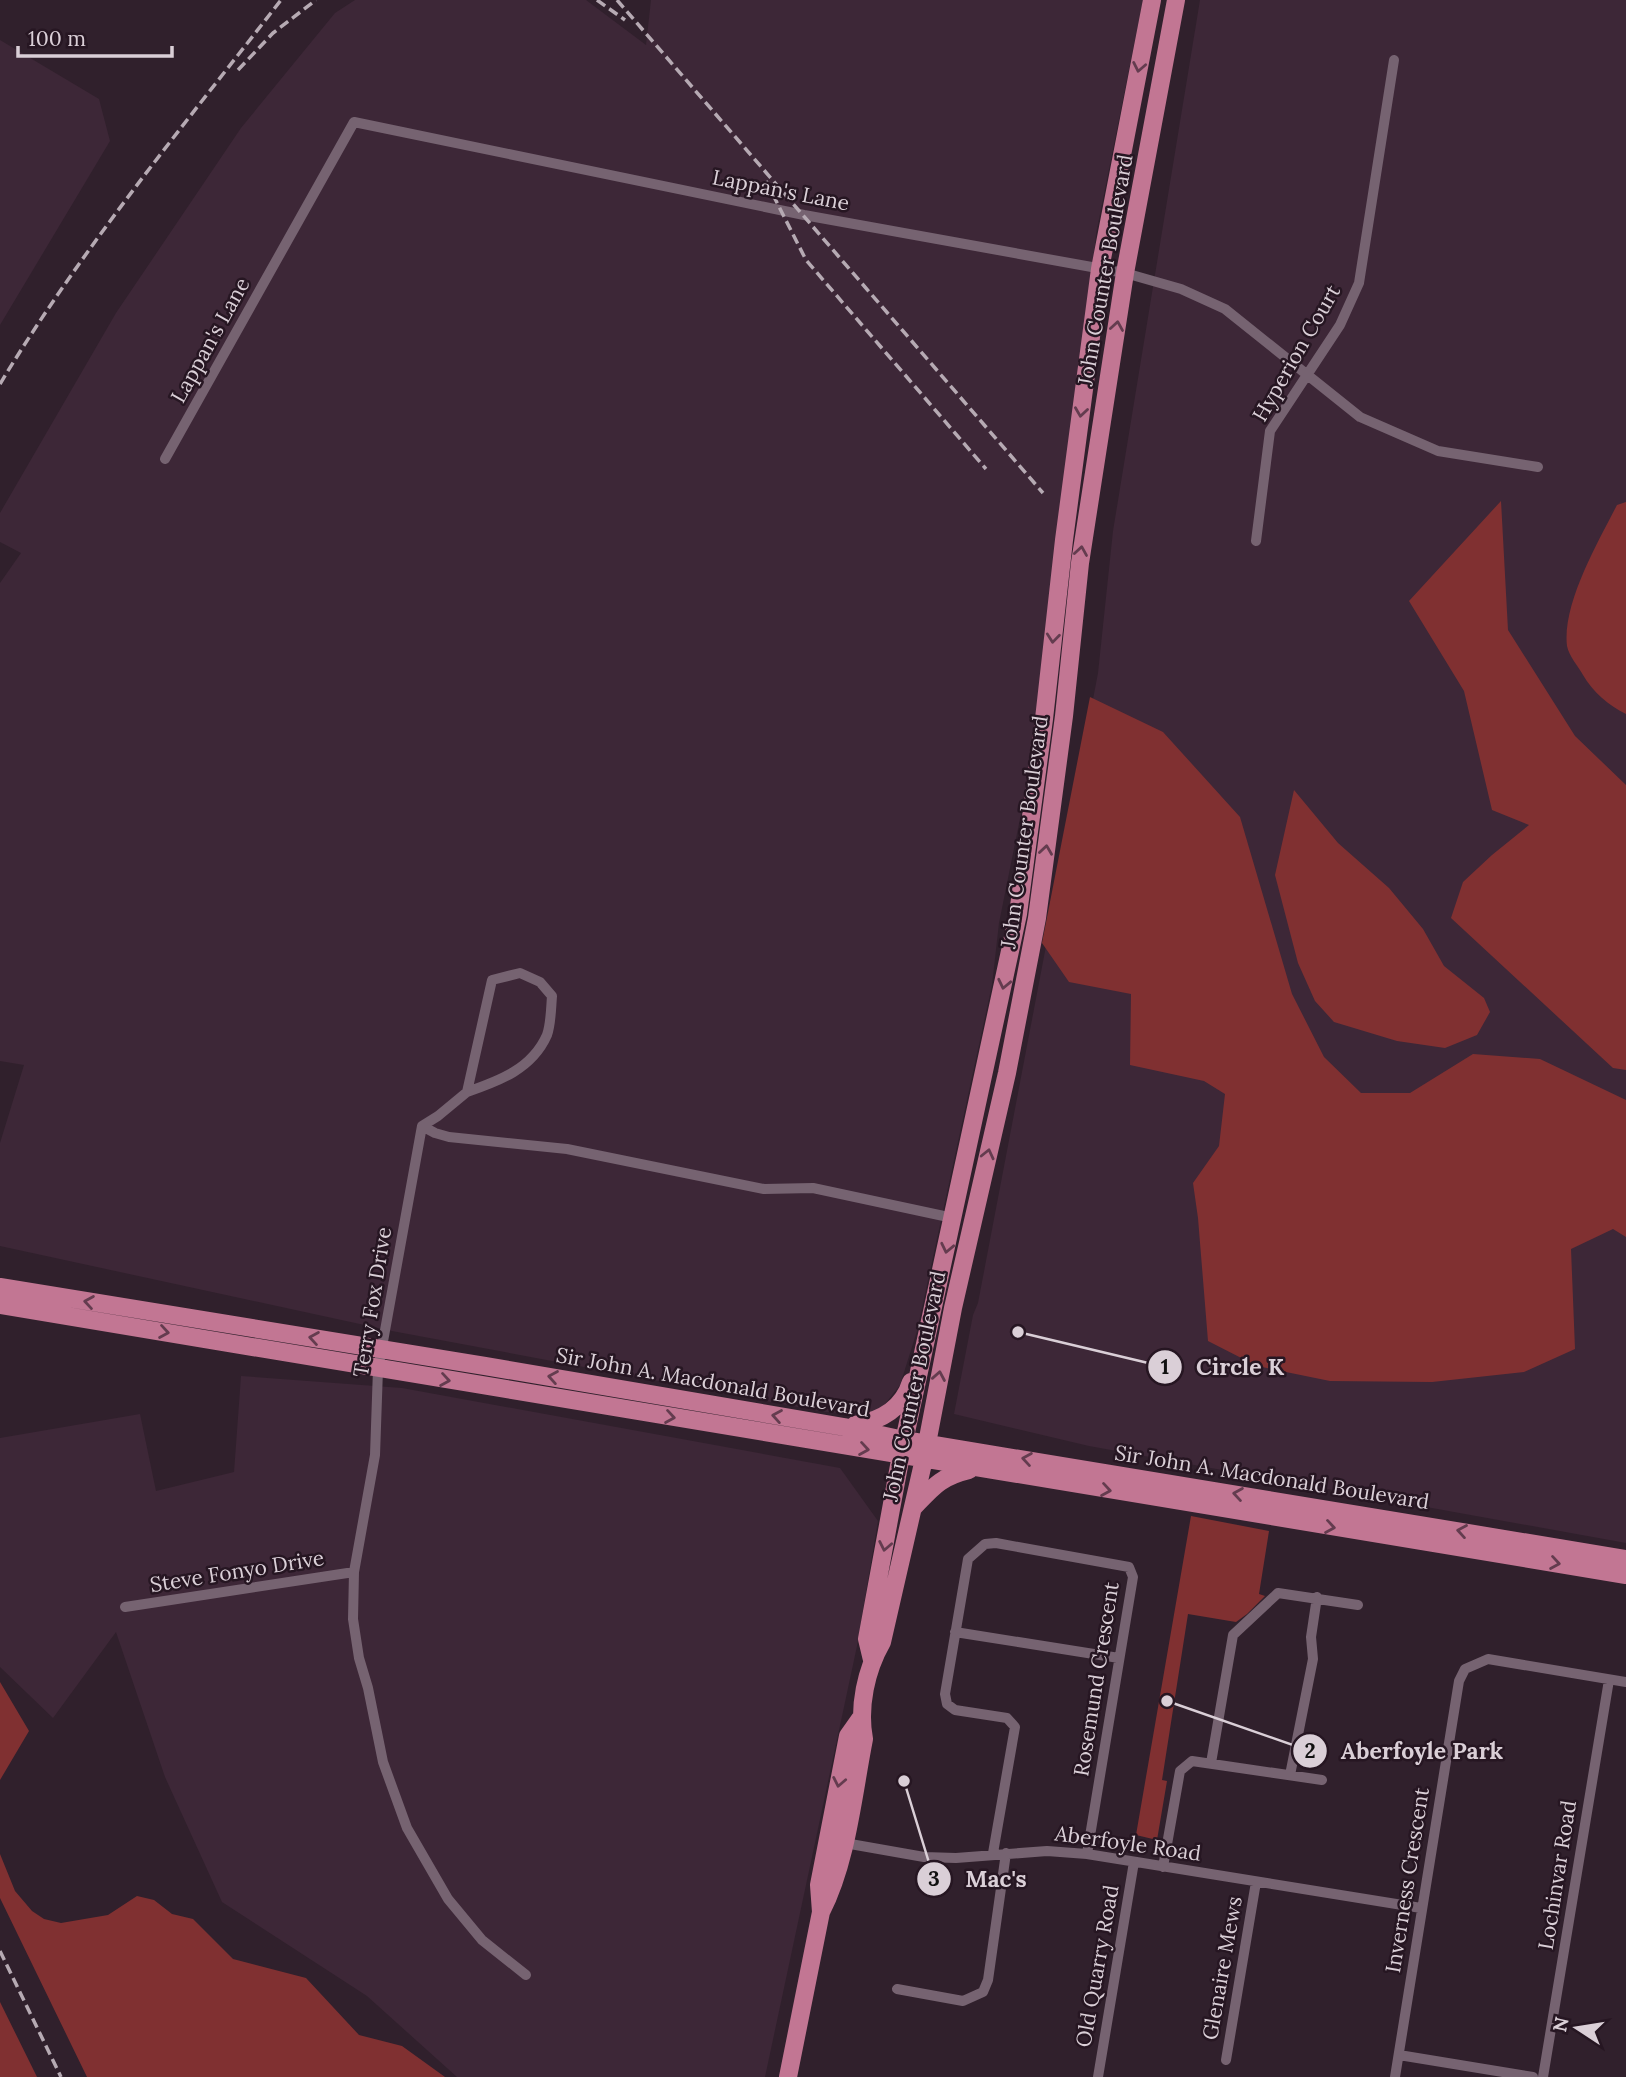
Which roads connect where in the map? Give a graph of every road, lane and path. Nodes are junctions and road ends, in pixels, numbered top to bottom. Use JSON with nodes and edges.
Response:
{"nodes":[{"id":1,"x":1152,"y":0,"type":"edge"},
{"id":2,"x":1176,"y":0,"type":"edge"},
{"id":3,"x":1394,"y":60,"type":"dead end"},
{"id":4,"x":1100,"y":269,"type":"junction"},
{"id":5,"x":1125,"y":273,"type":"junction"},
{"id":6,"x":1307,"y":374,"type":"junction"},
{"id":7,"x":165,"y":459,"type":"dead end"},
{"id":8,"x":1538,"y":467,"type":"dead end"},
{"id":9,"x":1256,"y":541,"type":"dead end"},
{"id":10,"x":467,"y":1092,"type":"junction"},
{"id":11,"x":422,"y":1126,"type":"junction"},
{"id":12,"x":953,"y":1218,"type":"junction"},
{"id":13,"x":0,"y":1287,"type":"edge"},
{"id":14,"x":0,"y":1305,"type":"edge"},
{"id":15,"x":928,"y":1340,"type":"junction"},
{"id":16,"x":381,"y":1349,"type":"junction"},
{"id":17,"x":378,"y":1369,"type":"junction"},
{"id":18,"x":844,"y":1427,"type":"junction"},
{"id":19,"x":903,"y":1447,"type":"junction"},
{"id":20,"x":925,"y":1451,"type":"junction"},
{"id":21,"x":976,"y":1468,"type":"junction"},
{"id":22,"x":910,"y":1511,"type":"junction"},
{"id":23,"x":1626,"y":1559,"type":"edge"},
{"id":24,"x":354,"y":1572,"type":"junction"},
{"id":25,"x":1626,"y":1575,"type":"edge"},
{"id":26,"x":1317,"y":1597,"type":"junction"},
{"id":27,"x":1358,"y":1605,"type":"dead end"},
{"id":28,"x":125,"y":1607,"type":"dead end"},
{"id":29,"x":955,"y":1632,"type":"junction"},
{"id":30,"x":1119,"y":1658,"type":"junction"},
{"id":31,"x":872,"y":1660,"type":"junction"},
{"id":32,"x":1609,"y":1680,"type":"junction"},
{"id":33,"x":1626,"y":1682,"type":"edge"},
{"id":34,"x":1211,"y":1763,"type":"junction"},
{"id":35,"x":1290,"y":1775,"type":"junction"},
{"id":36,"x":1322,"y":1780,"type":"dead end"},
{"id":37,"x":836,"y":1841,"type":"junction"},
{"id":38,"x":993,"y":1853,"type":"junction"},
{"id":39,"x":1006,"y":1853,"type":"junction"},
{"id":40,"x":1087,"y":1854,"type":"junction"},
{"id":41,"x":1134,"y":1862,"type":"junction"},
{"id":42,"x":1163,"y":1867,"type":"junction"},
{"id":43,"x":1256,"y":1882,"type":"junction"},
{"id":44,"x":1421,"y":1908,"type":"junction"},
{"id":45,"x":526,"y":1975,"type":"dead end"},
{"id":46,"x":897,"y":1989,"type":"dead end"},
{"id":47,"x":1399,"y":2055,"type":"junction"},
{"id":48,"x":1226,"y":2060,"type":"dead end"},
{"id":49,"x":788,"y":2077,"type":"edge"},
{"id":50,"x":1098,"y":2077,"type":"edge"},
{"id":51,"x":1395,"y":2077,"type":"edge"},
{"id":52,"x":1532,"y":2077,"type":"edge"},
{"id":53,"x":1543,"y":2077,"type":"edge"}],
"edges":[{"from":1,"to":4,"type":"main road","name":"John Counter Boulevard","one_way":true},
{"from":2,"to":5,"type":"main road","name":"John Counter Boulevard"},
{"from":3,"to":6,"type":"street","name":"Hyperion Court"},
{"from":4,"to":5,"type":"street","name":"Lappan's Lane"},
{"from":4,"to":7,"type":"street","name":"Lappan's Lane"},
{"from":4,"to":12,"type":"main road","name":"John Counter Boulevard","one_way":true},
{"from":5,"to":6,"type":"street","name":"Lappan's Lane"},
{"from":20,"to":5,"type":"main road","name":"John Counter Boulevard","one_way":true},
{"from":6,"to":8,"type":"street","name":"Lappan's Lane"},
{"from":6,"to":9,"type":"street","name":"Hyperion Court"},
{"from":10,"to":10,"type":"street"},
{"from":10,"to":11,"type":"street"},
{"from":11,"to":12,"type":"street"},
{"from":11,"to":16,"type":"street","name":"Terry Fox Drive"},
{"from":12,"to":15,"type":"main road","name":"John Counter Boulevard","one_way":true},
{"from":16,"to":13,"type":"main road","name":"Sir John A. Macdonald Boulevard","one_way":true},
{"from":14,"to":17,"type":"main road","name":"Sir John A. Macdonald Boulevard","one_way":true},
{"from":15,"to":18,"type":"main road"},
{"from":15,"to":19,"type":"main road","name":"John Counter Boulevard"},
{"from":16,"to":17,"type":"street","name":"Terry Fox Drive"},
{"from":18,"to":16,"type":"main road","name":"Sir John A. Macdonald Boulevard","one_way":true},
{"from":17,"to":19,"type":"main road","name":"Sir John A. Macdonald Boulevard","one_way":true},
{"from":17,"to":24,"type":"street","name":"Terry Fox Drive"},
{"from":18,"to":19,"type":"main road","name":"Sir John A. Macdonald Boulevard"},
{"from":19,"to":20,"type":"main road","name":"Sir John A. Macdonald Boulevard"},
{"from":19,"to":31,"type":"main road","name":"John Counter Boulevard","one_way":true},
{"from":20,"to":21,"type":"main road","name":"Sir John A. Macdonald Boulevard"},
{"from":20,"to":22,"type":"main road","name":"John Counter Boulevard"},
{"from":23,"to":20,"type":"main road","name":"Sir John A. Macdonald Boulevard","one_way":true},
{"from":21,"to":22,"type":"main road"},
{"from":21,"to":25,"type":"main road","name":"Sir John A. Macdonald Boulevard","one_way":true},
{"from":22,"to":31,"type":"main road","name":"John Counter Boulevard"},
{"from":24,"to":28,"type":"street","name":"Steve Fonyo Drive"},
{"from":24,"to":45,"type":"street","name":"Terry Fox Drive"},
{"from":26,"to":27,"type":"street"},
{"from":26,"to":34,"type":"street"},
{"from":26,"to":35,"type":"street"},
{"from":29,"to":30,"type":"street"},
{"from":29,"to":30,"type":"street","name":"Rosemund Crescent"},
{"from":29,"to":38,"type":"street","name":"Rosemund Crescent"},
{"from":30,"to":40,"type":"street","name":"Rosemund Crescent"},
{"from":31,"to":37,"type":"main road","name":"John Counter Boulevard"},
{"from":32,"to":33,"type":"street","name":"Inverness Crescent"},
{"from":32,"to":44,"type":"street","name":"Inverness Crescent"},
{"from":32,"to":53,"type":"street","name":"Lochinvar Road"},
{"from":34,"to":35,"type":"street"},
{"from":34,"to":42,"type":"street"},
{"from":35,"to":36,"type":"street"},
{"from":37,"to":38,"type":"street","name":"Aberfoyle Road"},
{"from":37,"to":49,"type":"main road","name":"John Counter Boulevard"},
{"from":38,"to":39,"type":"street","name":"Aberfoyle Road"},
{"from":39,"to":40,"type":"street","name":"Aberfoyle Road"},
{"from":39,"to":46,"type":"street"},
{"from":40,"to":41,"type":"street","name":"Aberfoyle Road"},
{"from":41,"to":42,"type":"street","name":"Aberfoyle Road"},
{"from":41,"to":50,"type":"street","name":"Old Quarry Road"},
{"from":42,"to":43,"type":"street","name":"Aberfoyle Road"},
{"from":43,"to":44,"type":"street","name":"Aberfoyle Road"},
{"from":43,"to":48,"type":"street","name":"Glenaire Mews"},
{"from":44,"to":47,"type":"street","name":"Inverness Crescent"},
{"from":47,"to":51,"type":"street","name":"Inverness Crescent"},
{"from":47,"to":52,"type":"street"}]}
